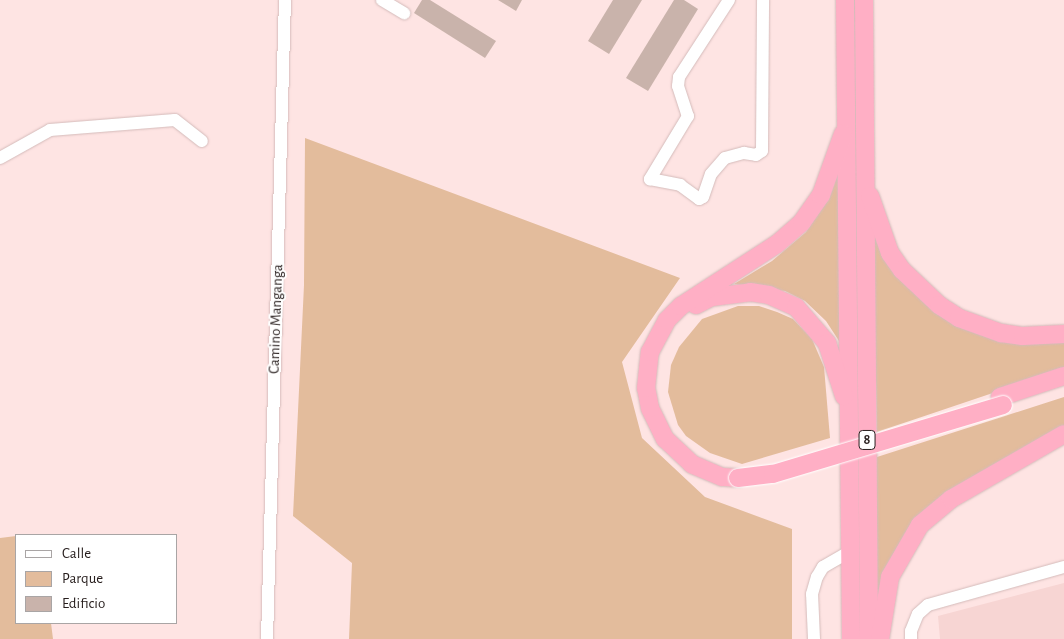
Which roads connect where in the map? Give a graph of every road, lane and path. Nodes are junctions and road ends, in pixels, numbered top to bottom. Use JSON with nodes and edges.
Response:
{"nodes":[{"id":1,"x":285,"y":0,"type":"edge"},
{"id":2,"x":382,"y":0,"type":"edge"},
{"id":3,"x":729,"y":0,"type":"edge"},
{"id":4,"x":763,"y":0,"type":"edge"},
{"id":5,"x":845,"y":0,"type":"edge"},
{"id":6,"x":864,"y":0,"type":"edge"},
{"id":7,"x":404,"y":13,"type":"dead end"},
{"id":8,"x":848,"y":122,"type":"junction"},
{"id":9,"x":202,"y":141,"type":"dead end"},
{"id":10,"x":0,"y":158,"type":"edge"},
{"id":11,"x":866,"y":183,"type":"junction"},
{"id":12,"x":848,"y":241,"type":"junction"},
{"id":13,"x":865,"y":241,"type":"junction"},
{"id":14,"x":1064,"y":334,"type":"edge"},
{"id":15,"x":1064,"y":376,"type":"edge"},
{"id":16,"x":1064,"y":386,"type":"edge"},
{"id":17,"x":1001,"y":401,"type":"junction"},
{"id":18,"x":849,"y":406,"type":"junction"},
{"id":19,"x":1064,"y":434,"type":"edge"},
{"id":20,"x":739,"y":472,"type":"junction"},
{"id":21,"x":851,"y":551,"type":"junction"},
{"id":22,"x":1064,"y":567,"type":"edge"},
{"id":23,"x":267,"y":639,"type":"edge"},
{"id":24,"x":814,"y":639,"type":"edge"},
{"id":25,"x":852,"y":639,"type":"edge"},
{"id":26,"x":869,"y":639,"type":"edge"},
{"id":27,"x":880,"y":639,"type":"edge"},
{"id":28,"x":911,"y":639,"type":"edge"}],
"edges":[{"from":1,"to":23,"type":"street","name":"Camino Manganga"},
{"from":2,"to":7,"type":"street"},
{"from":3,"to":4,"type":"street"},
{"from":5,"to":8,"type":"highway","number":"8"},
{"from":6,"to":11,"type":"highway","number":"8"},
{"from":8,"to":12,"type":"highway","number":"8"},
{"from":8,"to":20,"type":"highway"},
{"from":9,"to":10,"type":"street"},
{"from":11,"to":13,"type":"highway","number":"8"},
{"from":11,"to":14,"type":"highway"},
{"from":12,"to":13,"type":"street"},
{"from":12,"to":18,"type":"highway","number":"8"},
{"from":13,"to":26,"type":"highway","number":"8"},
{"from":15,"to":17,"type":"highway"},
{"from":16,"to":17,"type":"highway"},
{"from":17,"to":20,"type":"highway"},
{"from":18,"to":20,"type":"highway"},
{"from":18,"to":21,"type":"highway","number":"8"},
{"from":19,"to":27,"type":"highway"},
{"from":21,"to":24,"type":"street"},
{"from":21,"to":25,"type":"highway","number":"8"},
{"from":22,"to":28,"type":"street"}]}
